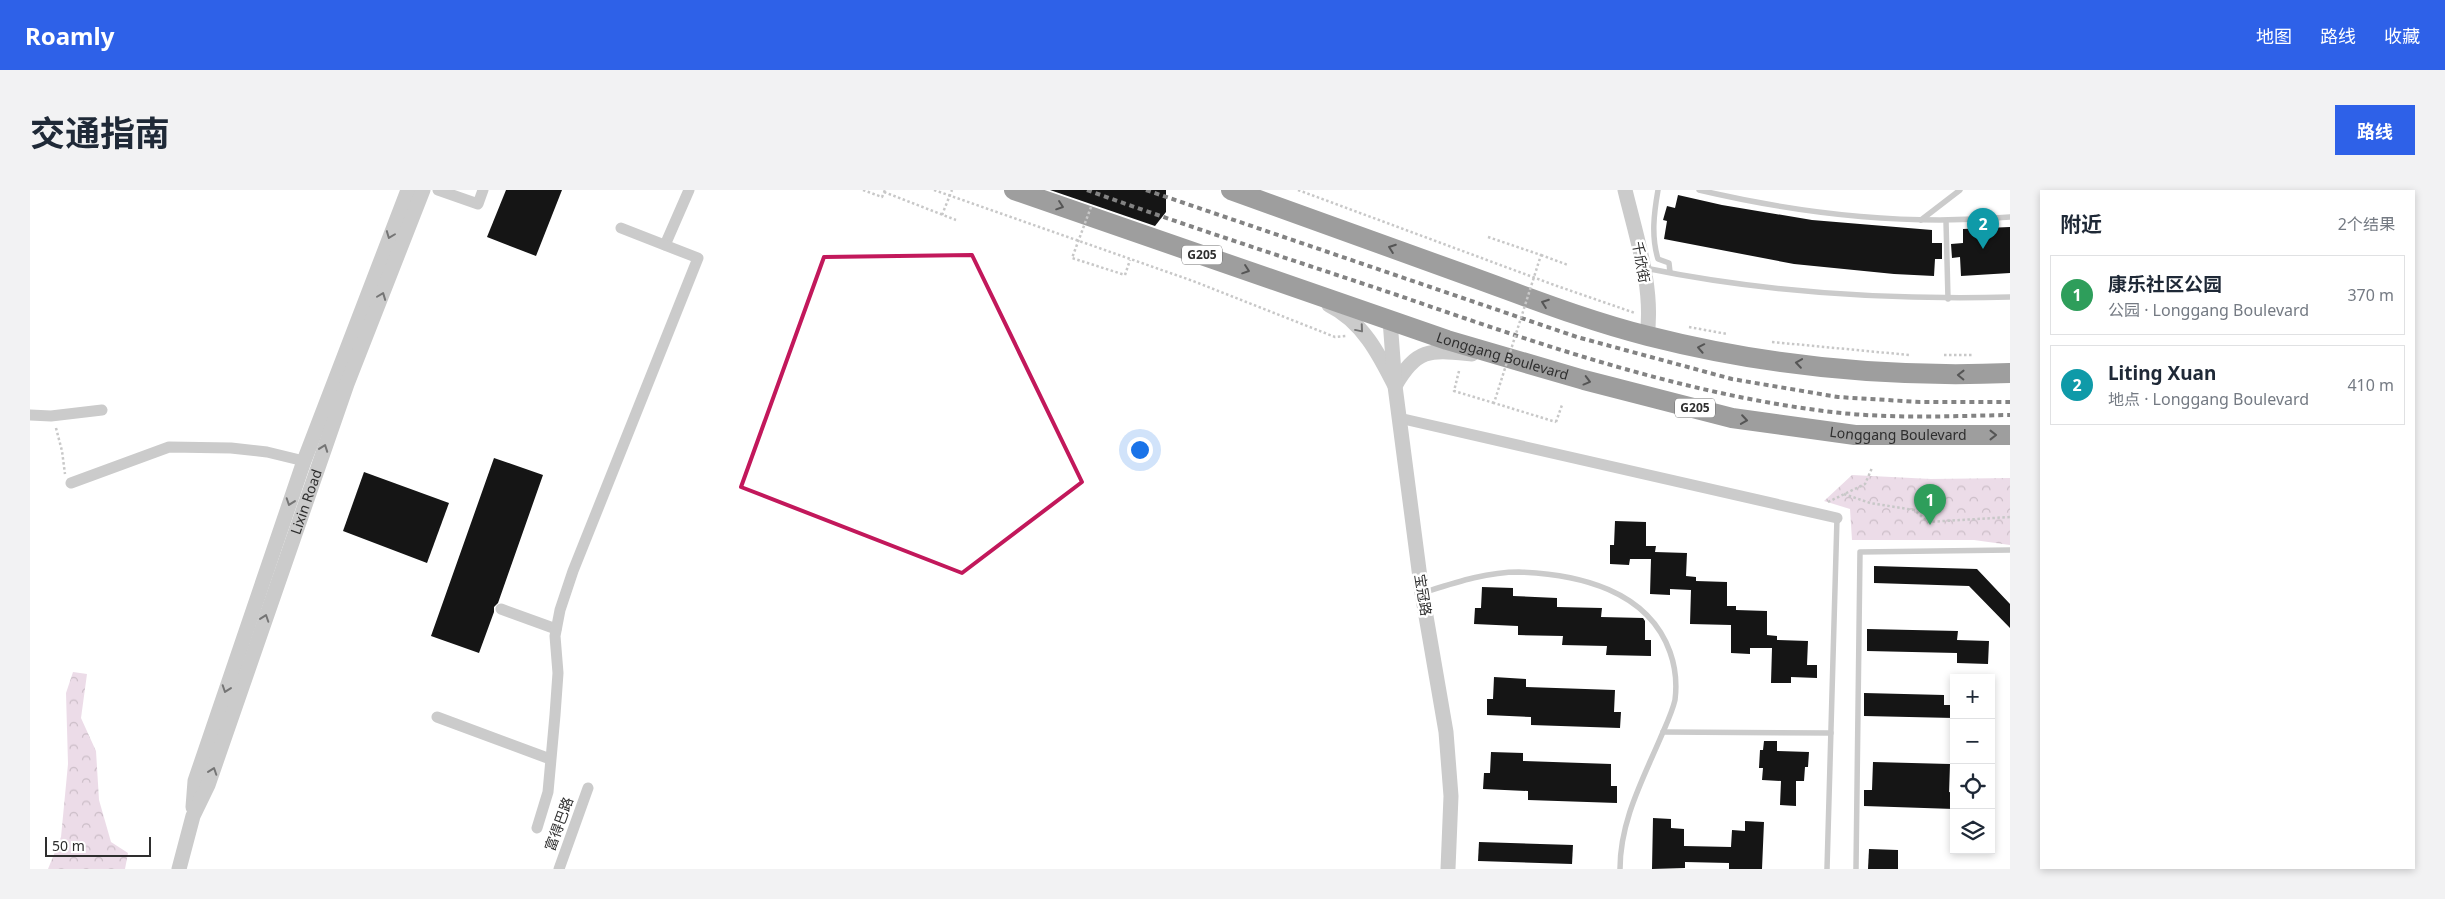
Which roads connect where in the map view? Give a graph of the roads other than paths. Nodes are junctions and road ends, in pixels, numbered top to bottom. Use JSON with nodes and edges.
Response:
{"nodes":[{"id":1,"x":408,"y":190,"type":"edge"},
{"id":2,"x":423,"y":190,"type":"edge"},
{"id":3,"x":438,"y":190,"type":"edge"},
{"id":4,"x":483,"y":190,"type":"edge"},
{"id":5,"x":689,"y":190,"type":"edge"},
{"id":6,"x":1014,"y":190,"type":"edge"},
{"id":7,"x":1232,"y":190,"type":"edge"},
{"id":8,"x":1625,"y":190,"type":"edge"},
{"id":9,"x":1658,"y":190,"type":"edge"},
{"id":10,"x":1699,"y":190,"type":"edge"},
{"id":11,"x":1960,"y":190,"type":"edge"},
{"id":12,"x":2010,"y":218,"type":"edge"},
{"id":13,"x":1921,"y":220,"type":"junction"},
{"id":14,"x":1946,"y":221,"type":"junction"},
{"id":15,"x":621,"y":228,"type":"dead end"},
{"id":16,"x":666,"y":245,"type":"junction"},
{"id":17,"x":1643,"y":267,"type":"junction"},
{"id":18,"x":1670,"y":272,"type":"junction"},
{"id":19,"x":1290,"y":286,"type":"junction"},
{"id":20,"x":2010,"y":297,"type":"edge"},
{"id":21,"x":1948,"y":298,"type":"junction"},
{"id":22,"x":1390,"y":320,"type":"junction"},
{"id":23,"x":1647,"y":336,"type":"junction"},
{"id":24,"x":1502,"y":356,"type":"junction"},
{"id":25,"x":2010,"y":373,"type":"edge"},
{"id":26,"x":341,"y":381,"type":"junction"},
{"id":27,"x":1394,"y":386,"type":"junction"},
{"id":28,"x":102,"y":410,"type":"dead end"},
{"id":29,"x":30,"y":415,"type":"edge"},
{"id":30,"x":1399,"y":418,"type":"junction"},
{"id":31,"x":2010,"y":435,"type":"edge"},
{"id":32,"x":304,"y":461,"type":"junction"},
{"id":33,"x":71,"y":482,"type":"road end"},
{"id":34,"x":1837,"y":518,"type":"joint"},
{"id":35,"x":2010,"y":550,"type":"edge"},
{"id":36,"x":1422,"y":592,"type":"junction"},
{"id":37,"x":501,"y":609,"type":"dead end"},
{"id":38,"x":556,"y":629,"type":"junction"},
{"id":39,"x":240,"y":669,"type":"junction"},
{"id":40,"x":437,"y":717,"type":"dead end"},
{"id":41,"x":1663,"y":732,"type":"junction"},
{"id":42,"x":1831,"y":733,"type":"junction"},
{"id":43,"x":550,"y":759,"type":"junction"},
{"id":44,"x":588,"y":788,"type":"dead end"},
{"id":45,"x":537,"y":828,"type":"dead end"},
{"id":46,"x":179,"y":869,"type":"edge"},
{"id":47,"x":559,"y":869,"type":"edge"},
{"id":48,"x":1448,"y":869,"type":"edge"},
{"id":49,"x":1620,"y":869,"type":"edge"},
{"id":50,"x":1827,"y":869,"type":"edge"},
{"id":51,"x":1856,"y":869,"type":"edge"}],
"edges":[{"from":1,"to":26,"type":"street","name":"Lixin Road","one_way":true},
{"from":26,"to":2,"type":"street","name":"Lixin Road","one_way":true},
{"from":3,"to":4,"type":"street"},
{"from":5,"to":16,"type":"street"},
{"from":6,"to":19,"type":"highway","name":"Longgang Boulevard","number":"G205","one_way":true},
{"from":23,"to":7,"type":"highway","one_way":true},
{"from":8,"to":17,"type":"street","name":"千欣街"},
{"from":9,"to":18,"type":"lane"},
{"from":10,"to":13,"type":"lane"},
{"from":11,"to":13,"type":"lane"},
{"from":12,"to":14,"type":"lane"},
{"from":13,"to":14,"type":"lane"},
{"from":14,"to":21,"type":"lane"},
{"from":15,"to":16,"type":"street"},
{"from":16,"to":38,"type":"street"},
{"from":17,"to":18,"type":"lane"},
{"from":17,"to":23,"type":"street","name":"千欣街"},
{"from":18,"to":21,"type":"lane"},
{"from":19,"to":22,"type":"highway","name":"Longgang Boulevard","number":"G205"},
{"from":19,"to":27,"type":"street","one_way":true},
{"from":20,"to":21,"type":"lane"},
{"from":22,"to":24,"type":"highway","name":"Longgang Boulevard","number":"G205"},
{"from":22,"to":27,"type":"street","name":"宝冠路"},
{"from":25,"to":23,"type":"highway","one_way":true},
{"from":24,"to":27,"type":"street"},
{"from":24,"to":31,"type":"highway","name":"Longgang Boulevard","number":"G205","one_way":true},
{"from":26,"to":32,"type":"street","name":"Lixin Road"},
{"from":39,"to":26,"type":"street","name":"Lixin Road","one_way":true},
{"from":27,"to":30,"type":"street","name":"宝冠路"},
{"from":28,"to":29,"type":"street"},
{"from":30,"to":34,"type":"street"},
{"from":30,"to":36,"type":"street","name":"宝冠路"},
{"from":32,"to":33,"type":"street"},
{"from":32,"to":39,"type":"street","name":"Lixin Road","one_way":true},
{"from":34,"to":42,"type":"lane"},
{"from":35,"to":51,"type":"lane"},
{"from":36,"to":41,"type":"lane"},
{"from":36,"to":48,"type":"street","name":"宝冠路"},
{"from":37,"to":38,"type":"street"},
{"from":38,"to":43,"type":"street"},
{"from":39,"to":46,"type":"street","name":"Lixin Road"},
{"from":40,"to":43,"type":"street"},
{"from":41,"to":42,"type":"lane"},
{"from":41,"to":49,"type":"lane"},
{"from":42,"to":50,"type":"lane"},
{"from":43,"to":45,"type":"street"},
{"from":44,"to":47,"type":"street","name":"富得巴路"}]}
